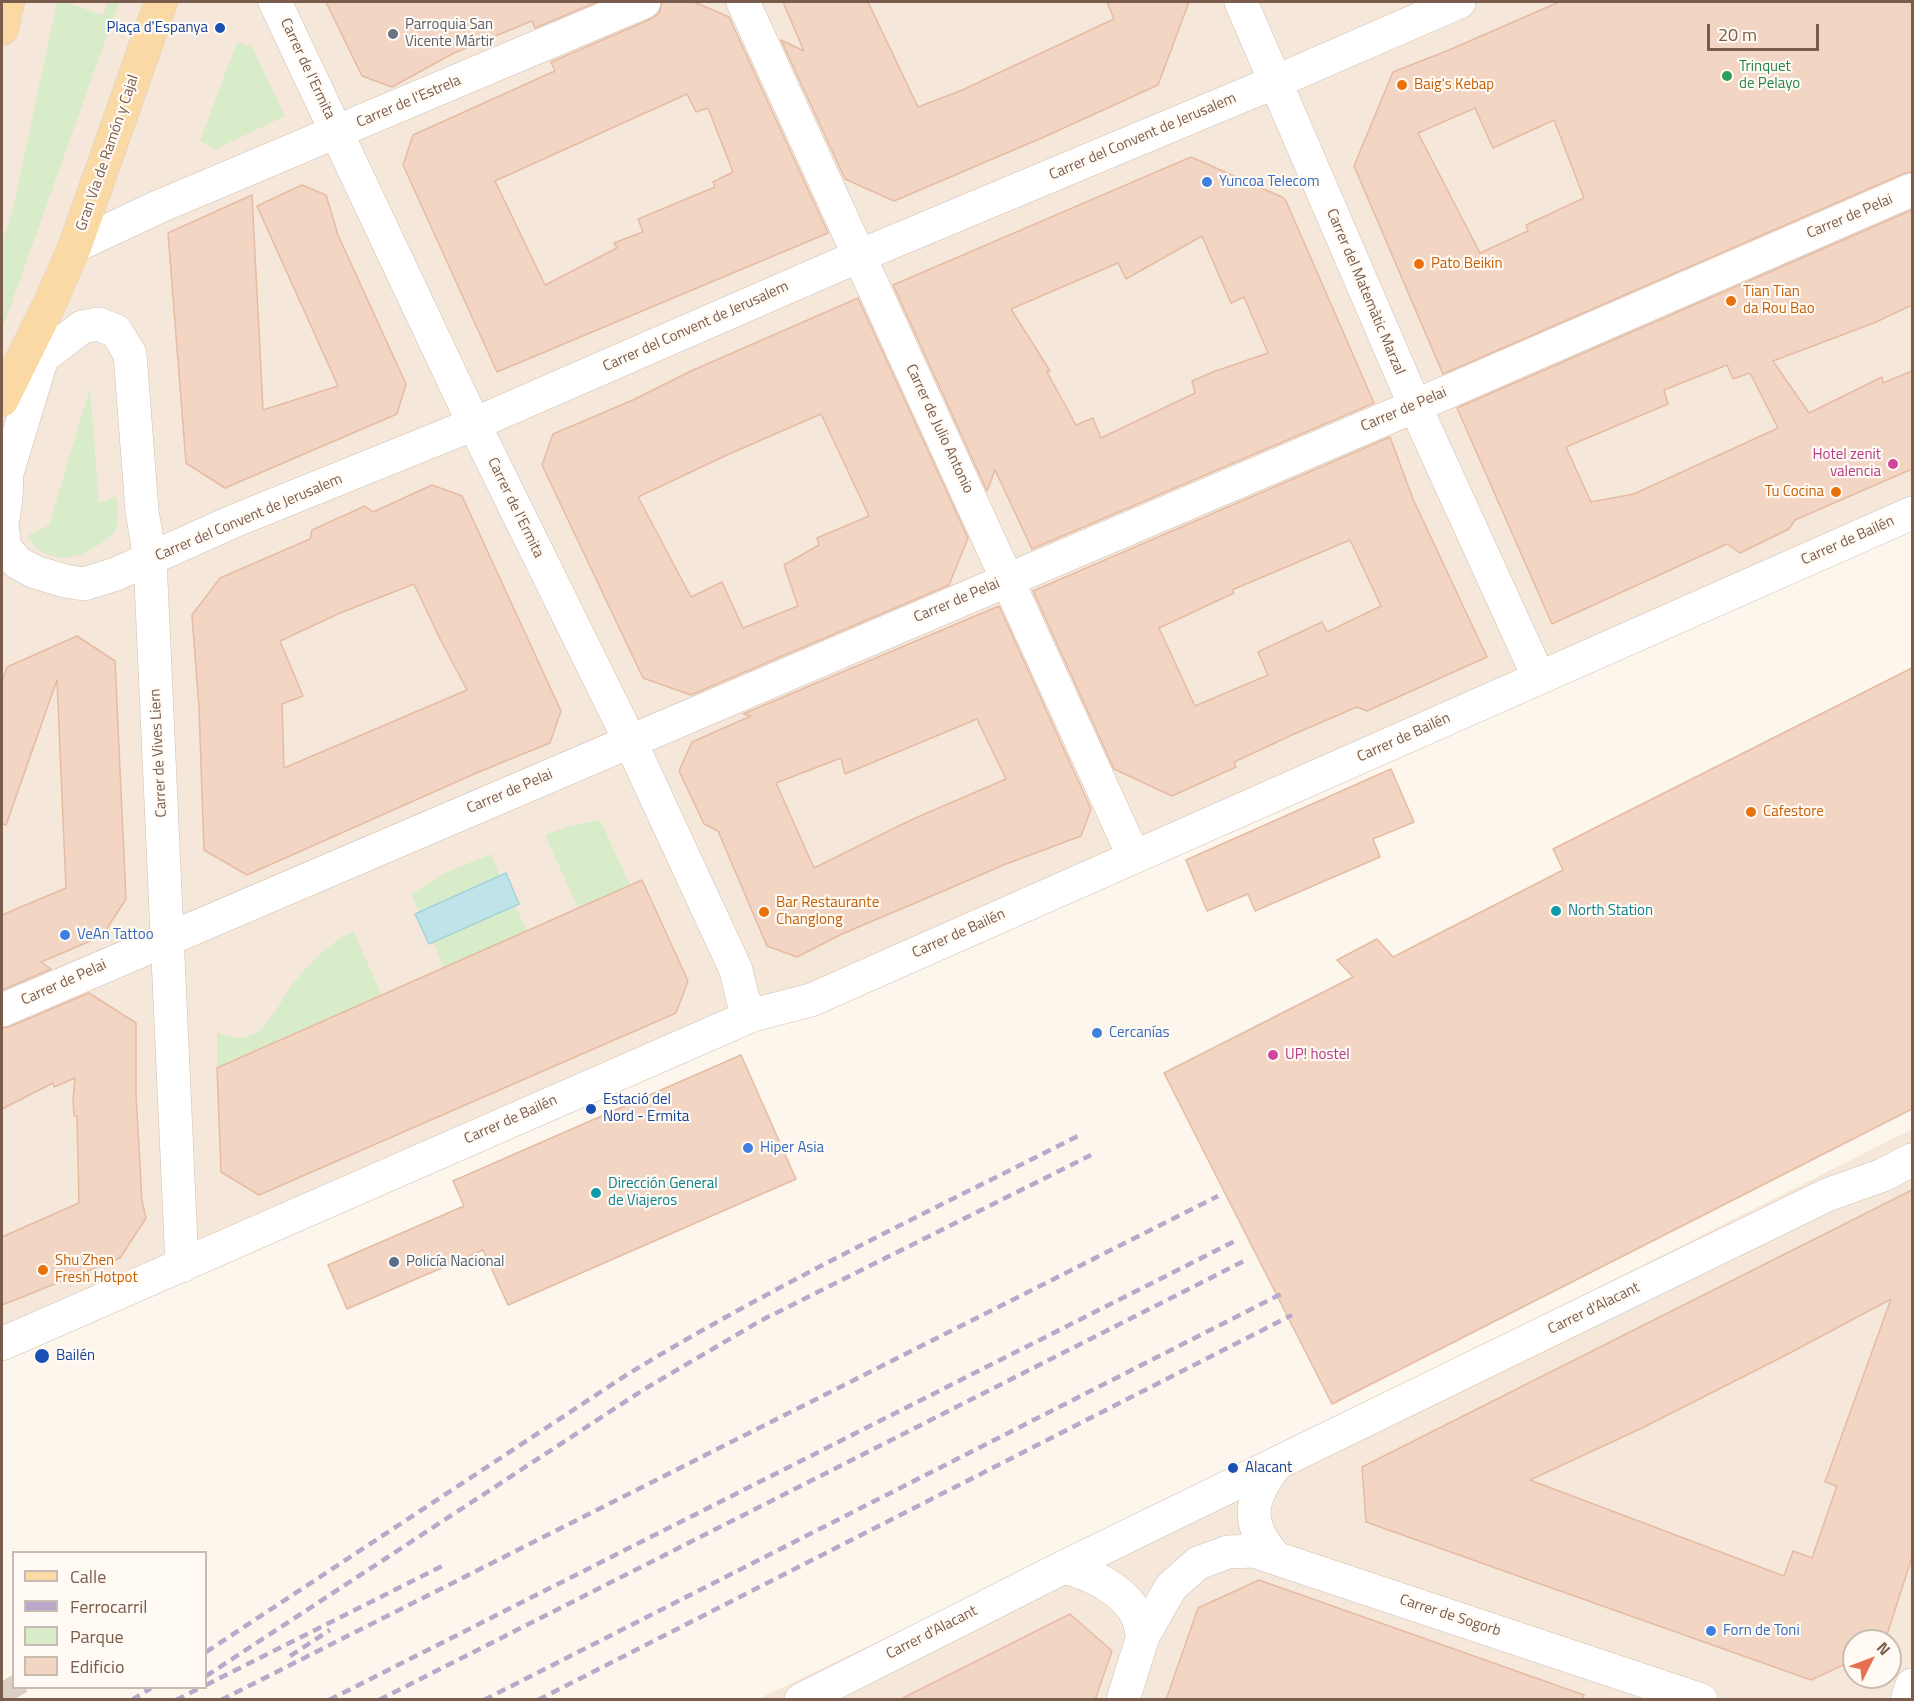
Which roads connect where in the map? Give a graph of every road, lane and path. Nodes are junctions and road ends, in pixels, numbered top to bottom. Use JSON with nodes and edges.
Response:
{"nodes":[{"id":1,"x":8,"y":2,"type":"edge"},
{"id":2,"x":161,"y":2,"type":"edge"},
{"id":3,"x":275,"y":2,"type":"edge"},
{"id":4,"x":644,"y":2,"type":"edge"},
{"id":5,"x":743,"y":2,"type":"edge"},
{"id":6,"x":1241,"y":2,"type":"edge"},
{"id":7,"x":1459,"y":2,"type":"edge"},
{"id":8,"x":2,"y":29,"type":"edge"},
{"id":9,"x":1275,"y":82,"type":"junction"},
{"id":10,"x":336,"y":132,"type":"junction"},
{"id":11,"x":1912,"y":190,"type":"edge"},
{"id":12,"x":75,"y":246,"type":"junction"},
{"id":13,"x":859,"y":256,"type":"junction"},
{"id":14,"x":50,"y":303,"type":"junction"},
{"id":15,"x":42,"y":358,"type":"junction"},
{"id":16,"x":2,"y":400,"type":"edge"},
{"id":17,"x":1415,"y":406,"type":"junction"},
{"id":18,"x":474,"y":424,"type":"junction"},
{"id":19,"x":4,"y":479,"type":"edge"},
{"id":20,"x":1912,"y":513,"type":"edge"},
{"id":21,"x":150,"y":559,"type":"junction"},
{"id":22,"x":1007,"y":579,"type":"junction"},
{"id":23,"x":1539,"y":678,"type":"junction"},
{"id":24,"x":630,"y":741,"type":"junction"},
{"id":25,"x":1134,"y":857,"type":"junction"},
{"id":26,"x":168,"y":938,"type":"junction"},
{"id":27,"x":2,"y":1010,"type":"edge"},
{"id":28,"x":753,"y":1015,"type":"junction"},
{"id":29,"x":1912,"y":1160,"type":"edge"},
{"id":30,"x":182,"y":1266,"type":"junction"},
{"id":31,"x":2,"y":1344,"type":"edge"},
{"id":32,"x":1277,"y":1463,"type":"junction"},
{"id":33,"x":1277,"y":1559,"type":"junction"},
{"id":34,"x":1064,"y":1568,"type":"junction"},
{"id":35,"x":1143,"y":1636,"type":"junction"},
{"id":36,"x":1912,"y":1685,"type":"edge"},
{"id":37,"x":801,"y":1700,"type":"edge"},
{"id":38,"x":1123,"y":1700,"type":"edge"},
{"id":39,"x":1701,"y":1700,"type":"edge"},
{"id":40,"x":1907,"y":1700,"type":"edge"}],
"edges":[{"from":1,"to":8,"type":"main road"},
{"from":2,"to":12,"type":"main road","name":"Gran Via de Ramón y Cajal"},
{"from":3,"to":10,"type":"street","name":"Carrer de l'Ermita"},
{"from":4,"to":10,"type":"street","name":"Carrer de l'Estrela"},
{"from":5,"to":13,"type":"street","name":"Carrer de Julio Antonio"},
{"from":6,"to":9,"type":"street","name":"Carrer del Matemàtic Marzal"},
{"from":7,"to":9,"type":"street","name":"Carrer del Convent de Jerusalem"},
{"from":9,"to":13,"type":"street","name":"Carrer del Convent de Jerusalem"},
{"from":9,"to":17,"type":"street","name":"Carrer del Matemàtic Marzal"},
{"from":10,"to":12,"type":"street","name":"Carrer de l'Estrela"},
{"from":10,"to":18,"type":"street","name":"Carrer de l'Ermita"},
{"from":11,"to":17,"type":"street","name":"Carrer de Pelai"},
{"from":12,"to":14,"type":"main road","name":"Gran Via de Ramón y Cajal"},
{"from":13,"to":18,"type":"street","name":"Carrer del Convent de Jerusalem"},
{"from":13,"to":22,"type":"street","name":"Carrer de Julio Antonio"},
{"from":14,"to":15,"type":"street","name":"Gran Via de Ramón y Cajal"},
{"from":14,"to":16,"type":"main road","name":"Gran Via de Ramón y Cajal"},
{"from":15,"to":19,"type":"street","name":"Gran Via de Ramón y Cajal"},
{"from":15,"to":21,"type":"street","name":"Carrer de Vives Liern"},
{"from":17,"to":22,"type":"street","name":"Carrer de Pelai"},
{"from":17,"to":23,"type":"street","name":"Carrer del Matemàtic Marzal"},
{"from":18,"to":21,"type":"street","name":"Carrer del Convent de Jerusalem"},
{"from":18,"to":24,"type":"street","name":"Carrer de l'Ermita"},
{"from":19,"to":21,"type":"street","name":"Carrer del Convent de Jerusalem"},
{"from":20,"to":23,"type":"street","name":"Carrer de Bailén"},
{"from":21,"to":26,"type":"street","name":"Carrer de Vives Liern"},
{"from":22,"to":24,"type":"street","name":"Carrer de Pelai"},
{"from":22,"to":25,"type":"street","name":"Carrer de Julio Antonio"},
{"from":23,"to":25,"type":"street","name":"Carrer de Bailén"},
{"from":24,"to":26,"type":"street","name":"Carrer de Pelai"},
{"from":24,"to":28,"type":"street","name":"Carrer de l'Ermita"},
{"from":25,"to":28,"type":"street","name":"Carrer de Bailén"},
{"from":26,"to":27,"type":"street","name":"Carrer de Pelai"},
{"from":26,"to":30,"type":"street","name":"Carrer de Vives Liern"},
{"from":28,"to":30,"type":"street","name":"Carrer de Bailén"},
{"from":29,"to":32,"type":"street","name":"Carrer d'Alacant"},
{"from":30,"to":31,"type":"street","name":"Carrer de Bailén"},
{"from":32,"to":33,"type":"street","name":"Carrer d'Alacant"},
{"from":32,"to":34,"type":"street","name":"Carrer d'Alacant"},
{"from":33,"to":35,"type":"street","name":"Carrer de Sogorb"},
{"from":33,"to":39,"type":"street","name":"Carrer de Sogorb"},
{"from":34,"to":35,"type":"street"},
{"from":34,"to":37,"type":"street","name":"Carrer d'Alacant"},
{"from":35,"to":38,"type":"street","name":"Carrer de Sogorb"},
{"from":36,"to":40,"type":"street"}]}
